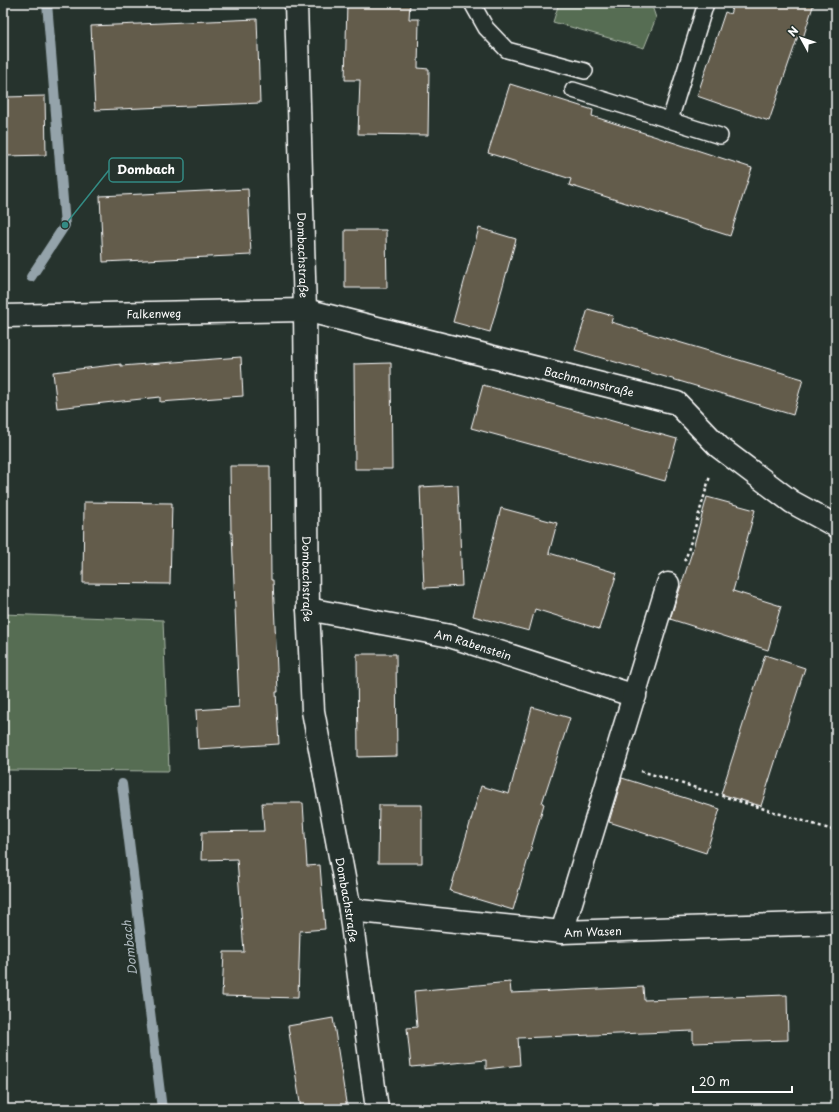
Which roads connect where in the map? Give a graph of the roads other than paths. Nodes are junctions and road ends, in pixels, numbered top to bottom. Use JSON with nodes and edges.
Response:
{"nodes":[{"id":1,"x":296,"y":3,"type":"edge"},
{"id":2,"x":473,"y":3,"type":"edge"},
{"id":3,"x":706,"y":3,"type":"edge"},
{"id":4,"x":585,"y":71,"type":"dead end"},
{"id":5,"x":573,"y":90,"type":"dead end"},
{"id":6,"x":670,"y":120,"type":"junction"},
{"id":7,"x":720,"y":136,"type":"dead end"},
{"id":8,"x":305,"y":310,"type":"junction"},
{"id":9,"x":3,"y":316,"type":"edge"},
{"id":10,"x":836,"y":526,"type":"edge"},
{"id":11,"x":668,"y":584,"type":"road end"},
{"id":12,"x":308,"y":609,"type":"junction"},
{"id":13,"x":635,"y":696,"type":"junction"},
{"id":14,"x":350,"y":910,"type":"junction"},
{"id":15,"x":836,"y":923,"type":"edge"},
{"id":16,"x":562,"y":932,"type":"junction"},
{"id":17,"x":377,"y":1109,"type":"edge"}],
"edges":[{"from":1,"to":8,"type":"street","name":"Dombachstraße"},
{"from":2,"to":4,"type":"lane"},
{"from":3,"to":6,"type":"lane"},
{"from":5,"to":6,"type":"lane"},
{"from":6,"to":7,"type":"lane"},
{"from":8,"to":9,"type":"street","name":"Falkenweg"},
{"from":8,"to":10,"type":"street","name":"Bachmannstraße"},
{"from":8,"to":12,"type":"street","name":"Dombachstraße"},
{"from":11,"to":13,"type":"street"},
{"from":12,"to":13,"type":"street","name":"Am Rabenstein"},
{"from":12,"to":14,"type":"street","name":"Dombachstraße"},
{"from":13,"to":16,"type":"street"},
{"from":14,"to":16,"type":"street","name":"Am Wasen"},
{"from":14,"to":17,"type":"street","name":"Dombachstraße"},
{"from":15,"to":16,"type":"street","name":"Am Wasen"}]}
